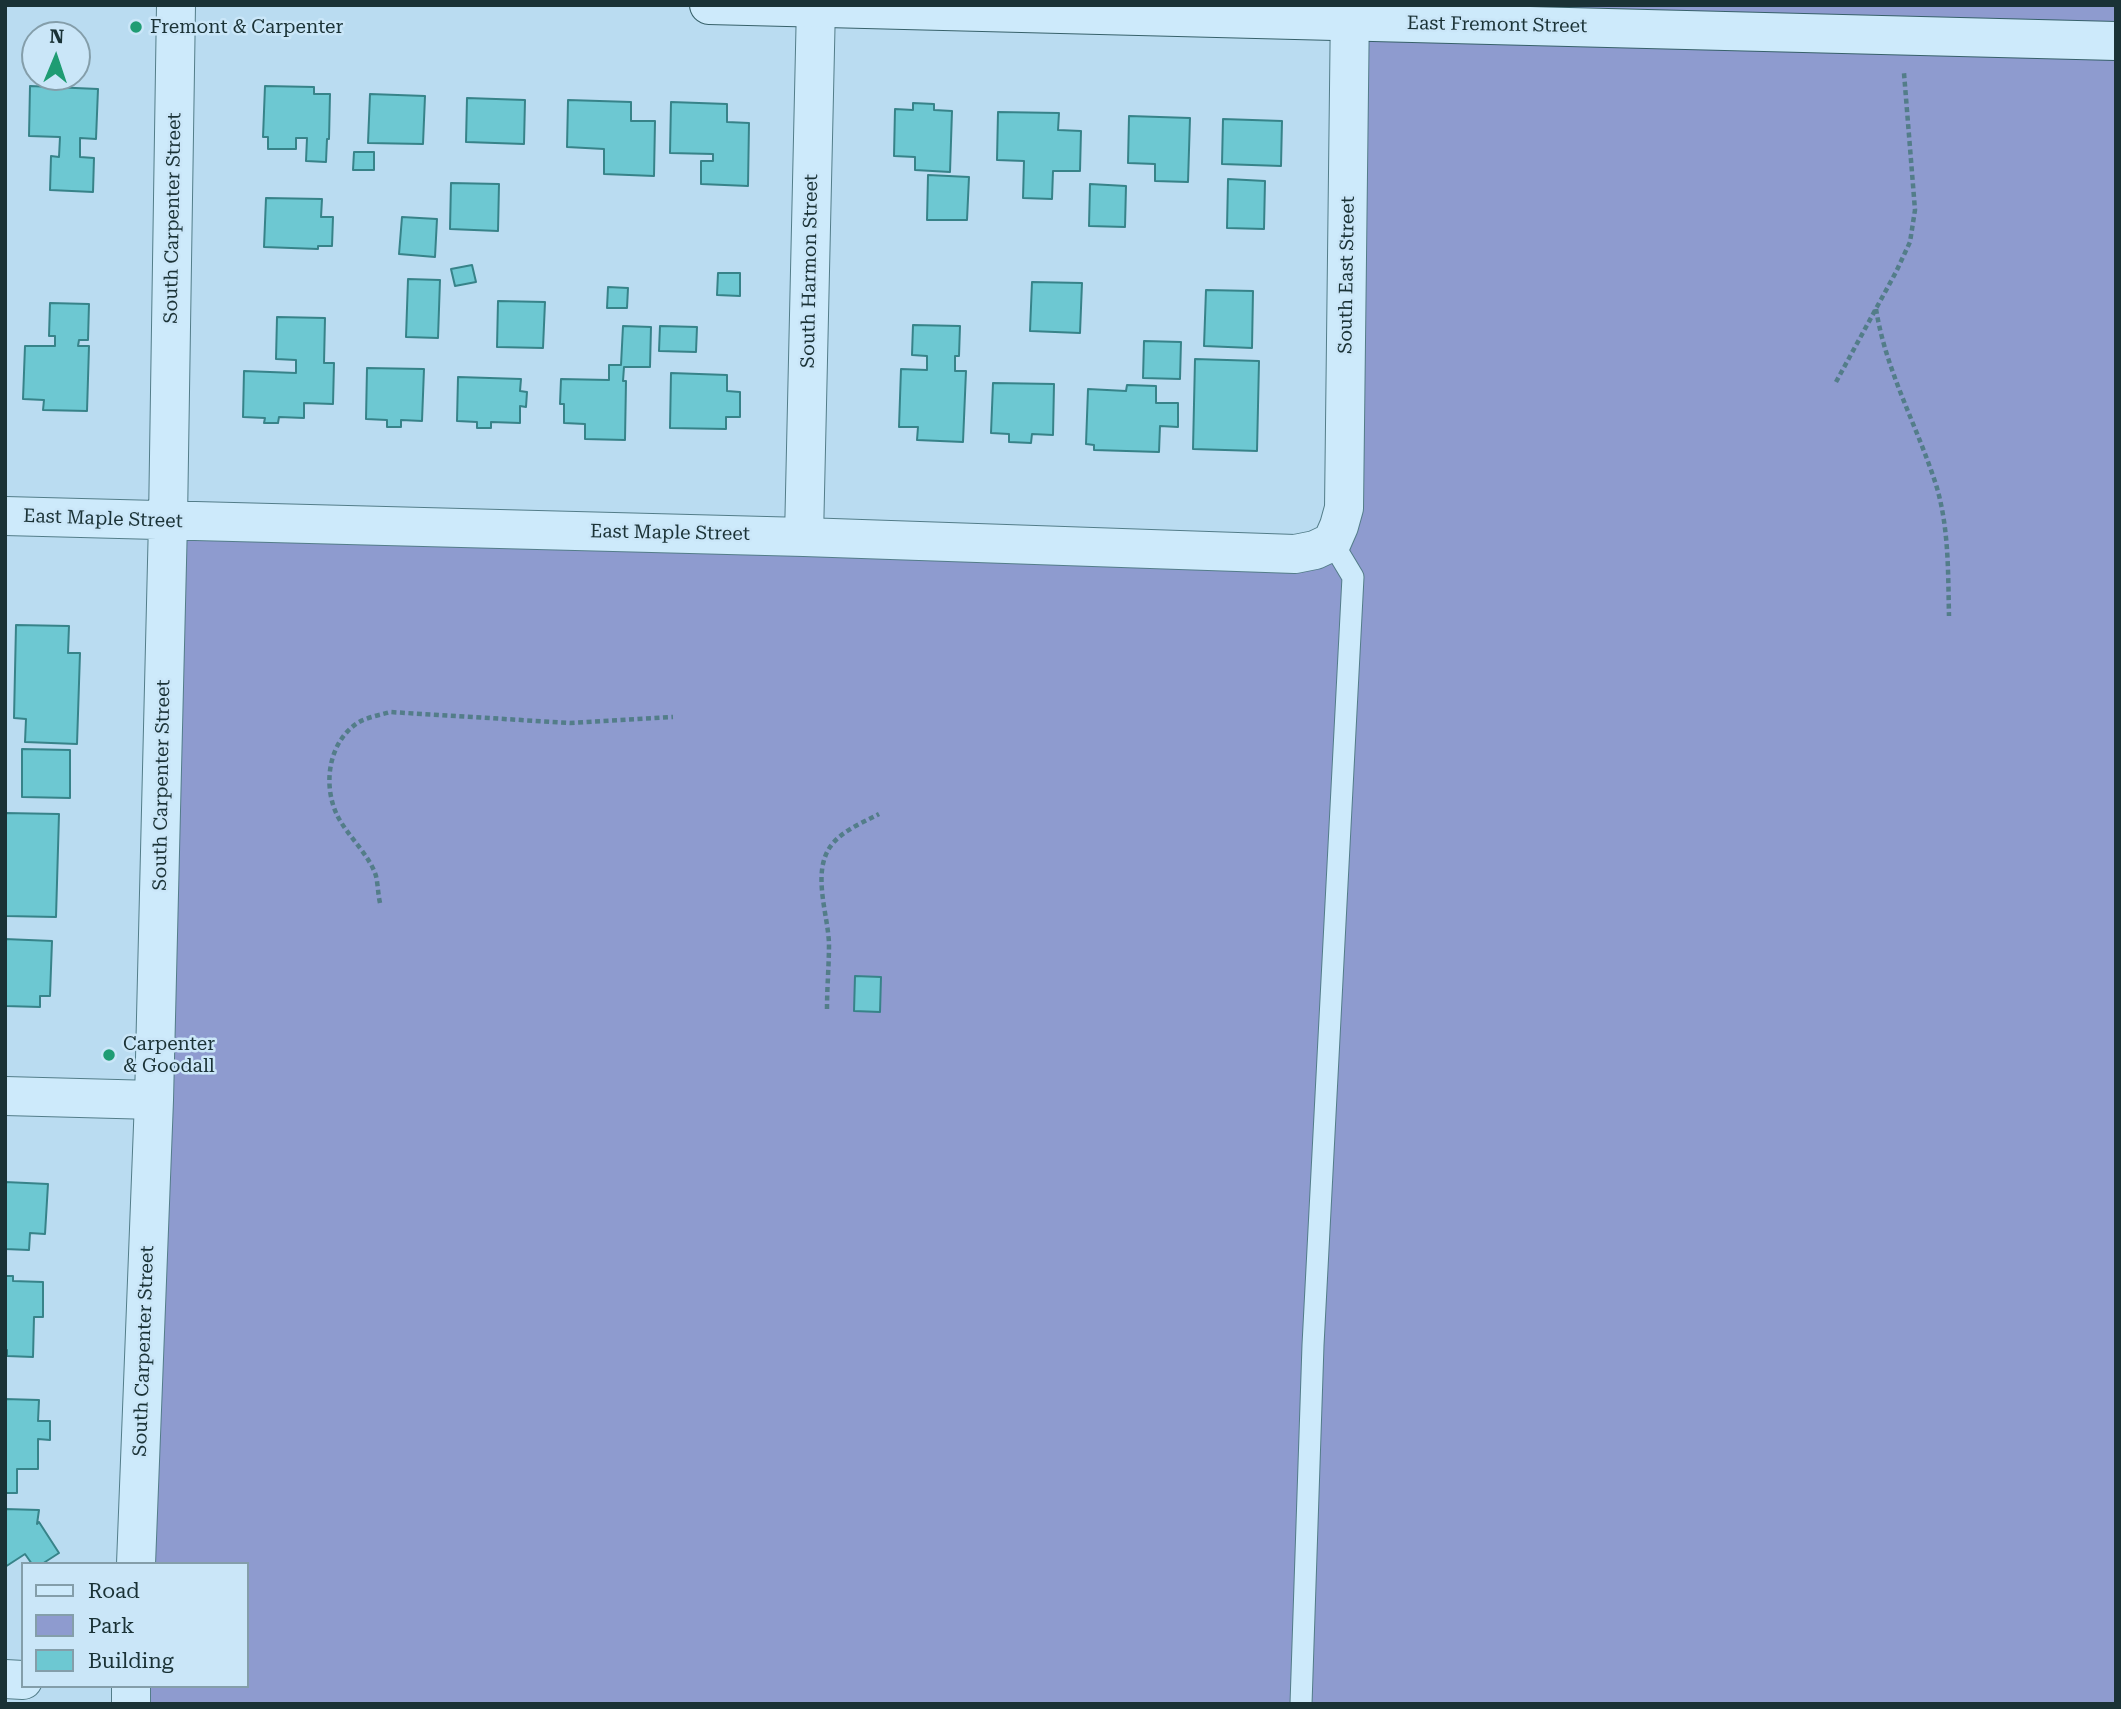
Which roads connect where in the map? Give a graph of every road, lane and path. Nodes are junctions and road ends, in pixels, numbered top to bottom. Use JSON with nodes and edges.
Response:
{"nodes":[{"id":1,"x":176,"y":5,"type":"edge"},
{"id":2,"x":709,"y":5,"type":"edge"},
{"id":3,"x":816,"y":7,"type":"edge"},
{"id":4,"x":1350,"y":13,"type":"edge"},
{"id":5,"x":2116,"y":41,"type":"edge"},
{"id":6,"x":1904,"y":79,"type":"dead end"},
{"id":7,"x":1876,"y":308,"type":"junction"},
{"id":8,"x":1836,"y":382,"type":"dead end"},
{"id":9,"x":5,"y":516,"type":"edge"},
{"id":10,"x":168,"y":520,"type":"junction"},
{"id":11,"x":804,"y":537,"type":"junction"},
{"id":12,"x":1332,"y":542,"type":"junction"},
{"id":13,"x":1949,"y":616,"type":"dead end"},
{"id":14,"x":673,"y":717,"type":"dead end"},
{"id":15,"x":879,"y":814,"type":"dead end"},
{"id":16,"x":380,"y":903,"type":"dead end"},
{"id":17,"x":827,"y":1009,"type":"dead end"},
{"id":18,"x":5,"y":1096,"type":"edge"},
{"id":19,"x":154,"y":1100,"type":"junction"},
{"id":20,"x":136,"y":1562,"type":"edge"},
{"id":21,"x":1301,"y":1704,"type":"edge"}],
"edges":[{"from":1,"to":10,"type":"street","name":"South Carpenter Street"},
{"from":2,"to":3,"type":"street","name":"East Fremont Street"},
{"from":3,"to":4,"type":"street","name":"East Fremont Street"},
{"from":3,"to":11,"type":"street","name":"South Harmon Street"},
{"from":4,"to":5,"type":"street","name":"East Fremont Street"},
{"from":4,"to":12,"type":"street","name":"South East Street"},
{"from":6,"to":7,"type":"path"},
{"from":7,"to":8,"type":"path"},
{"from":7,"to":13,"type":"path"},
{"from":9,"to":10,"type":"street","name":"East Maple Street"},
{"from":10,"to":11,"type":"street","name":"East Maple Street"},
{"from":10,"to":19,"type":"street","name":"South Carpenter Street"},
{"from":11,"to":12,"type":"street","name":"East Maple Street"},
{"from":12,"to":21,"type":"lane"},
{"from":14,"to":16,"type":"path"},
{"from":15,"to":17,"type":"path"},
{"from":18,"to":19,"type":"street"},
{"from":19,"to":20,"type":"street","name":"South Carpenter Street"}]}
